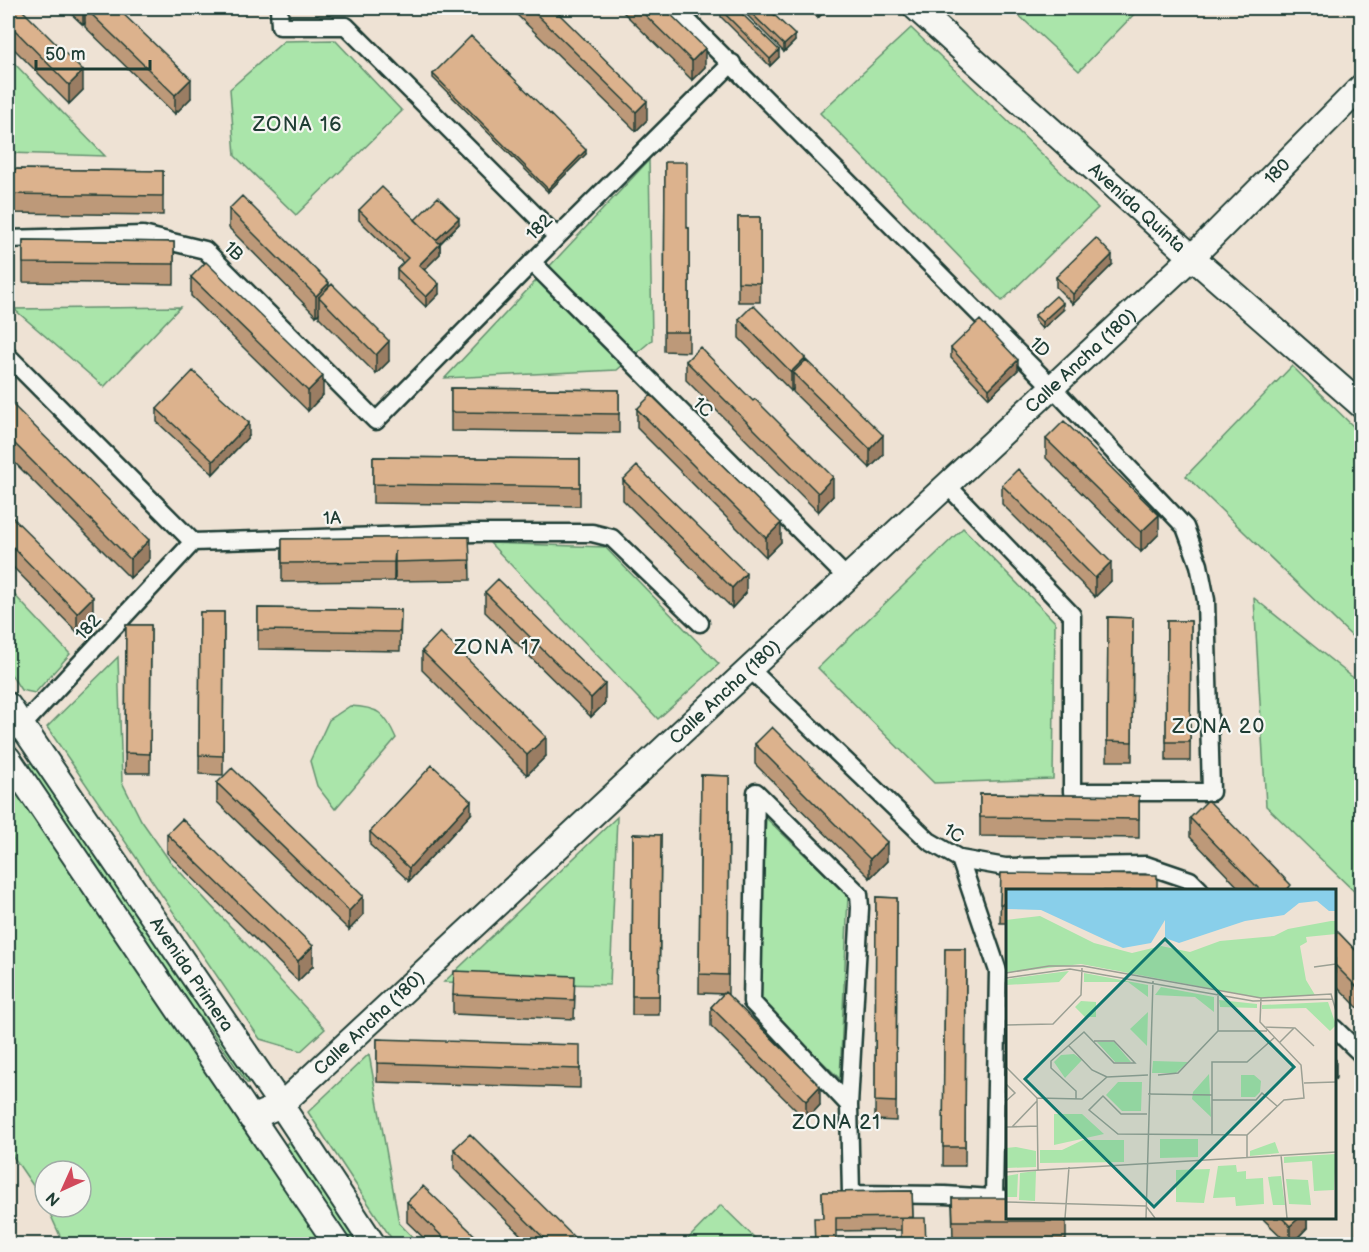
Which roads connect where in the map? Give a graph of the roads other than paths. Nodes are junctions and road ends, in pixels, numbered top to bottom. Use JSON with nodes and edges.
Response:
{"nodes":[{"id":1,"x":279,"y":8,"type":"edge"},
{"id":2,"x":675,"y":8,"type":"edge"},
{"id":3,"x":916,"y":8,"type":"edge"},
{"id":4,"x":732,"y":63,"type":"junction"},
{"id":5,"x":1362,"y":86,"type":"edge"},
{"id":6,"x":557,"y":237,"type":"junction"},
{"id":7,"x":8,"y":239,"type":"edge"},
{"id":8,"x":1192,"y":257,"type":"junction"},
{"id":9,"x":532,"y":262,"type":"junction"},
{"id":10,"x":8,"y":356,"type":"edge"},
{"id":11,"x":1052,"y":387,"type":"junction"},
{"id":12,"x":1362,"y":406,"type":"edge"},
{"id":13,"x":376,"y":421,"type":"joint"},
{"id":14,"x":947,"y":485,"type":"junction"},
{"id":15,"x":193,"y":542,"type":"junction"},
{"id":16,"x":847,"y":578,"type":"junction"},
{"id":17,"x":700,"y":623,"type":"dead end"},
{"id":18,"x":750,"y":669,"type":"junction"},
{"id":19,"x":8,"y":705,"type":"edge"},
{"id":20,"x":15,"y":730,"type":"edge"},
{"id":21,"x":8,"y":758,"type":"edge"},
{"id":22,"x":960,"y":859,"type":"junction"},
{"id":23,"x":1198,"y":889,"type":"edge"},
{"id":24,"x":1336,"y":1029,"type":"edge"},
{"id":25,"x":1362,"y":1056,"type":"edge"},
{"id":26,"x":849,"y":1104,"type":"junction"},
{"id":27,"x":280,"y":1105,"type":"junction"},
{"id":28,"x":250,"y":1118,"type":"junction"},
{"id":29,"x":1001,"y":1199,"type":"edge"},
{"id":30,"x":337,"y":1245,"type":"edge"},
{"id":31,"x":373,"y":1245,"type":"edge"}],
"edges":[{"from":1,"to":6,"type":"street"},
{"from":2,"to":4,"type":"street","name":"1D"},
{"from":3,"to":8,"type":"street","name":"Avenida Quinta"},
{"from":4,"to":6,"type":"street","name":"182"},
{"from":4,"to":11,"type":"street","name":"1D"},
{"from":5,"to":8,"type":"street","name":"180"},
{"from":6,"to":9,"type":"street","name":"182"},
{"from":7,"to":13,"type":"street","name":"1B"},
{"from":8,"to":11,"type":"street","name":"Calle Ancha (180)"},
{"from":8,"to":12,"type":"street","name":"Avenida Quinta"},
{"from":9,"to":13,"type":"street","name":"182"},
{"from":9,"to":16,"type":"street","name":"1C"},
{"from":10,"to":15,"type":"street"},
{"from":11,"to":14,"type":"street","name":"Calle Ancha (180)"},
{"from":11,"to":14,"type":"street","name":"1D"},
{"from":14,"to":16,"type":"street","name":"Calle Ancha (180)"},
{"from":15,"to":17,"type":"street","name":"1A"},
{"from":15,"to":20,"type":"street","name":"182"},
{"from":16,"to":18,"type":"street","name":"Calle Ancha (180)"},
{"from":18,"to":22,"type":"street","name":"1C"},
{"from":18,"to":27,"type":"street","name":"Calle Ancha (180)"},
{"from":19,"to":20,"type":"street","name":"Avenida Primera"},
{"from":20,"to":27,"type":"street","name":"Avenida Primera"},
{"from":21,"to":28,"type":"street","name":"Avenida Primera"},
{"from":22,"to":23,"type":"street","name":"1C"},
{"from":22,"to":29,"type":"street"},
{"from":24,"to":25,"type":"street"},
{"from":26,"to":26,"type":"street"},
{"from":26,"to":29,"type":"street"},
{"from":27,"to":28,"type":"street","name":"Calle Ancha (180)"},
{"from":27,"to":31,"type":"street","name":"Avenida Primera"},
{"from":28,"to":30,"type":"street","name":"Avenida Primera"}]}
